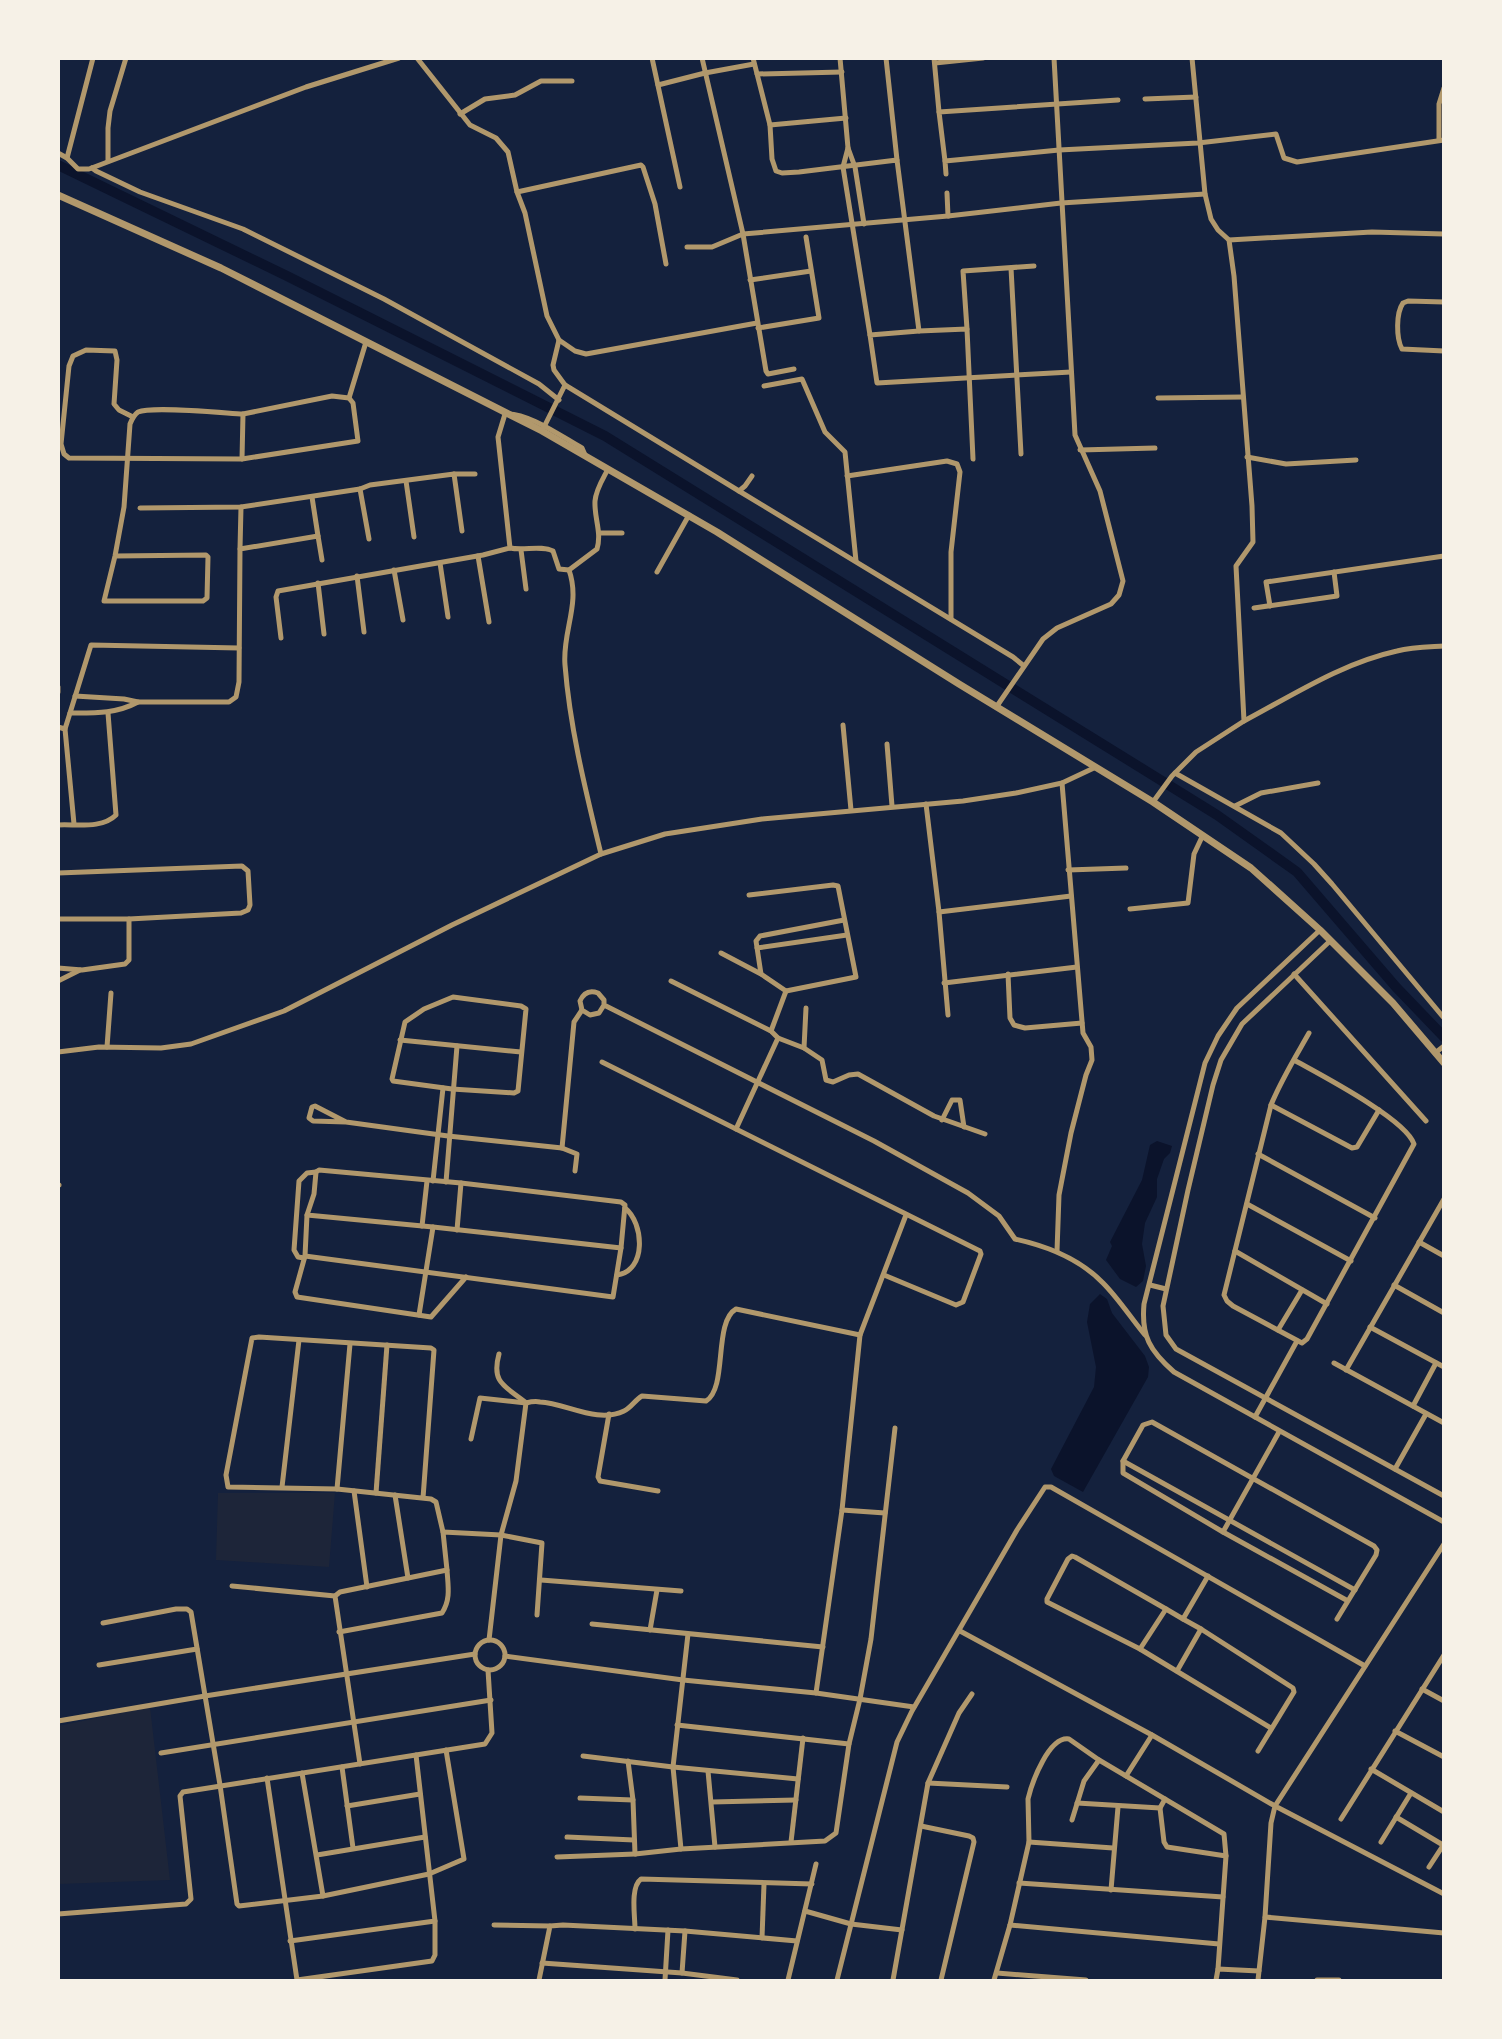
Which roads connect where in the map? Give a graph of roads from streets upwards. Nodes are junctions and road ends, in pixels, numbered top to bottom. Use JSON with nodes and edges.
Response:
{"nodes":[{"id":1,"x":93,"y":58,"type":"edge"},
{"id":2,"x":126,"y":58,"type":"edge"},
{"id":3,"x":399,"y":58,"type":"edge"},
{"id":4,"x":417,"y":58,"type":"edge"},
{"id":5,"x":651,"y":58,"type":"edge"},
{"id":6,"x":702,"y":58,"type":"edge"},
{"id":7,"x":840,"y":58,"type":"edge"},
{"id":8,"x":886,"y":58,"type":"edge"},
{"id":9,"x":983,"y":58,"type":"edge"},
{"id":10,"x":1054,"y":58,"type":"edge"},
{"id":11,"x":1192,"y":58,"type":"edge"},
{"id":12,"x":977,"y":59,"type":"edge"},
{"id":13,"x":753,"y":61,"type":"edge"},
{"id":14,"x":934,"y":61,"type":"edge"},
{"id":15,"x":842,"y":72,"type":"junction"},
{"id":16,"x":705,"y":73,"type":"junction"},
{"id":17,"x":757,"y":74,"type":"junction"},
{"id":18,"x":572,"y":81,"type":"dead end"},
{"id":19,"x":658,"y":85,"type":"junction"},
{"id":20,"x":1443,"y":88,"type":"edge"},
{"id":21,"x":1196,"y":97,"type":"junction"},
{"id":22,"x":1145,"y":99,"type":"dead end"},
{"id":23,"x":1118,"y":100,"type":"dead end"},
{"id":24,"x":1058,"y":103,"type":"junction"},
{"id":25,"x":939,"y":112,"type":"junction"},
{"id":26,"x":460,"y":114,"type":"junction"},
{"id":27,"x":846,"y":118,"type":"junction"},
{"id":28,"x":770,"y":125,"type":"junction"},
{"id":29,"x":1441,"y":140,"type":"edge"},
{"id":30,"x":1198,"y":143,"type":"junction"},
{"id":31,"x":848,"y":148,"type":"junction"},
{"id":32,"x":1059,"y":150,"type":"junction"},
{"id":33,"x":58,"y":153,"type":"edge"},
{"id":34,"x":67,"y":158,"type":"junction"},
{"id":35,"x":897,"y":160,"type":"junction"},
{"id":36,"x":108,"y":161,"type":"junction"},
{"id":37,"x":945,"y":161,"type":"junction"},
{"id":38,"x":843,"y":167,"type":"junction"},
{"id":39,"x":855,"y":167,"type":"junction"},
{"id":40,"x":90,"y":168,"type":"junction"},
{"id":41,"x":946,"y":174,"type":"dead end"},
{"id":42,"x":680,"y":187,"type":"dead end"},
{"id":43,"x":517,"y":192,"type":"junction"},
{"id":44,"x":947,"y":193,"type":"dead end"},
{"id":45,"x":1204,"y":194,"type":"junction"},
{"id":46,"x":58,"y":195,"type":"edge"},
{"id":47,"x":1061,"y":203,"type":"junction"},
{"id":48,"x":948,"y":216,"type":"junction"},
{"id":49,"x":904,"y":220,"type":"junction"},
{"id":50,"x":864,"y":224,"type":"junction"},
{"id":51,"x":852,"y":225,"type":"junction"},
{"id":52,"x":743,"y":234,"type":"junction"},
{"id":53,"x":1443,"y":234,"type":"edge"},
{"id":54,"x":806,"y":237,"type":"dead end"},
{"id":55,"x":1229,"y":240,"type":"junction"},
{"id":56,"x":687,"y":247,"type":"dead end"},
{"id":57,"x":666,"y":264,"type":"dead end"},
{"id":58,"x":1034,"y":266,"type":"dead end"},
{"id":59,"x":1011,"y":268,"type":"junction"},
{"id":60,"x":811,"y":271,"type":"junction"},
{"id":61,"x":750,"y":280,"type":"junction"},
{"id":62,"x":1443,"y":302,"type":"edge"},
{"id":63,"x":758,"y":326,"type":"junction"},
{"id":64,"x":967,"y":329,"type":"junction"},
{"id":65,"x":918,"y":331,"type":"junction"},
{"id":66,"x":870,"y":335,"type":"junction"},
{"id":67,"x":559,"y":340,"type":"junction"},
{"id":68,"x":366,"y":342,"type":"junction"},
{"id":69,"x":1443,"y":351,"type":"edge"},
{"id":70,"x":794,"y":369,"type":"dead end"},
{"id":71,"x":1071,"y":372,"type":"junction"},
{"id":72,"x":1018,"y":375,"type":"junction"},
{"id":73,"x":969,"y":378,"type":"junction"},
{"id":74,"x":565,"y":385,"type":"junction"},
{"id":75,"x":764,"y":386,"type":"dead end"},
{"id":76,"x":1243,"y":397,"type":"junction"},
{"id":77,"x":349,"y":398,"type":"junction"},
{"id":78,"x":1158,"y":398,"type":"dead end"},
{"id":79,"x":559,"y":400,"type":"junction"},
{"id":80,"x":243,"y":414,"type":"junction"},
{"id":81,"x":505,"y":414,"type":"junction"},
{"id":82,"x":133,"y":417,"type":"junction"},
{"id":83,"x":544,"y":427,"type":"junction"},
{"id":84,"x":1155,"y":448,"type":"dead end"},
{"id":85,"x":1080,"y":450,"type":"junction"},
{"id":86,"x":1021,"y":454,"type":"dead end"},
{"id":87,"x":585,"y":455,"type":"junction"},
{"id":88,"x":1247,"y":457,"type":"junction"},
{"id":89,"x":127,"y":459,"type":"junction"},
{"id":90,"x":242,"y":459,"type":"junction"},
{"id":91,"x":973,"y":459,"type":"dead end"},
{"id":92,"x":1356,"y":460,"type":"dead end"},
{"id":93,"x":608,"y":469,"type":"junction"},
{"id":94,"x":454,"y":474,"type":"junction"},
{"id":95,"x":475,"y":474,"type":"dead end"},
{"id":96,"x":752,"y":476,"type":"dead end"},
{"id":97,"x":847,"y":476,"type":"junction"},
{"id":98,"x":406,"y":481,"type":"junction"},
{"id":99,"x":360,"y":489,"type":"junction"},
{"id":100,"x":739,"y":491,"type":"junction"},
{"id":101,"x":312,"y":497,"type":"junction"},
{"id":102,"x":241,"y":507,"type":"junction"},
{"id":103,"x":140,"y":508,"type":"dead end"},
{"id":104,"x":689,"y":515,"type":"junction"},
{"id":105,"x":462,"y":531,"type":"dead end"},
{"id":106,"x":600,"y":533,"type":"junction"},
{"id":107,"x":622,"y":533,"type":"dead end"},
{"id":108,"x":318,"y":536,"type":"junction"},
{"id":109,"x":414,"y":537,"type":"dead end"},
{"id":110,"x":369,"y":539,"type":"dead end"},
{"id":111,"x":510,"y":548,"type":"junction"},
{"id":112,"x":240,"y":549,"type":"junction"},
{"id":113,"x":521,"y":550,"type":"junction"},
{"id":114,"x":115,"y":556,"type":"junction"},
{"id":115,"x":478,"y":556,"type":"junction"},
{"id":116,"x":1443,"y":556,"type":"edge"},
{"id":117,"x":322,"y":560,"type":"dead end"},
{"id":118,"x":856,"y":561,"type":"junction"},
{"id":119,"x":440,"y":563,"type":"junction"},
{"id":120,"x":394,"y":570,"type":"junction"},
{"id":121,"x":569,"y":570,"type":"junction"},
{"id":122,"x":657,"y":572,"type":"dead end"},
{"id":123,"x":1334,"y":572,"type":"junction"},
{"id":124,"x":357,"y":576,"type":"junction"},
{"id":125,"x":318,"y":584,"type":"junction"},
{"id":126,"x":526,"y":589,"type":"dead end"},
{"id":127,"x":1270,"y":606,"type":"junction"},
{"id":128,"x":1254,"y":608,"type":"dead end"},
{"id":129,"x":448,"y":617,"type":"dead end"},
{"id":130,"x":403,"y":620,"type":"dead end"},
{"id":131,"x":951,"y":620,"type":"junction"},
{"id":132,"x":489,"y":622,"type":"dead end"},
{"id":133,"x":364,"y":632,"type":"dead end"},
{"id":134,"x":324,"y":634,"type":"dead end"},
{"id":135,"x":281,"y":638,"type":"dead end"},
{"id":136,"x":1443,"y":646,"type":"edge"},
{"id":137,"x":239,"y":648,"type":"junction"},
{"id":138,"x":1024,"y":666,"type":"junction"},
{"id":139,"x":58,"y":687,"type":"edge"},
{"id":140,"x":58,"y":692,"type":"edge"},
{"id":141,"x":75,"y":696,"type":"junction"},
{"id":142,"x":138,"y":702,"type":"junction"},
{"id":143,"x":996,"y":706,"type":"junction"},
{"id":144,"x":108,"y":712,"type":"junction"},
{"id":145,"x":70,"y":713,"type":"junction"},
{"id":146,"x":1244,"y":721,"type":"junction"},
{"id":147,"x":843,"y":725,"type":"dead end"},
{"id":148,"x":62,"y":728,"type":"edge"},
{"id":149,"x":887,"y":744,"type":"dead end"},
{"id":150,"x":1096,"y":767,"type":"junction"},
{"id":151,"x":1173,"y":774,"type":"junction"},
{"id":152,"x":1062,"y":783,"type":"junction"},
{"id":153,"x":1318,"y":783,"type":"dead end"},
{"id":154,"x":1153,"y":802,"type":"junction"},
{"id":155,"x":926,"y":804,"type":"junction"},
{"id":156,"x":892,"y":806,"type":"junction"},
{"id":157,"x":1235,"y":806,"type":"junction"},
{"id":158,"x":851,"y":810,"type":"junction"},
{"id":159,"x":74,"y":824,"type":"junction"},
{"id":160,"x":58,"y":825,"type":"edge"},
{"id":161,"x":1202,"y":837,"type":"junction"},
{"id":162,"x":601,"y":854,"type":"junction"},
{"id":163,"x":1126,"y":868,"type":"dead end"},
{"id":164,"x":1068,"y":870,"type":"junction"},
{"id":165,"x":58,"y":873,"type":"edge"},
{"id":166,"x":749,"y":895,"type":"dead end"},
{"id":167,"x":1071,"y":896,"type":"junction"},
{"id":168,"x":1130,"y":909,"type":"dead end"},
{"id":169,"x":939,"y":912,"type":"junction"},
{"id":170,"x":129,"y":919,"type":"junction"},
{"id":171,"x":58,"y":920,"type":"edge"},
{"id":172,"x":844,"y":920,"type":"junction"},
{"id":173,"x":1320,"y":930,"type":"junction"},
{"id":174,"x":847,"y":934,"type":"junction"},
{"id":175,"x":1330,"y":941,"type":"junction"},
{"id":176,"x":757,"y":948,"type":"junction"},
{"id":177,"x":721,"y":953,"type":"dead end"},
{"id":178,"x":1077,"y":967,"type":"junction"},
{"id":179,"x":58,"y":968,"type":"edge"},
{"id":180,"x":82,"y":970,"type":"junction"},
{"id":181,"x":761,"y":974,"type":"junction"},
{"id":182,"x":1008,"y":974,"type":"junction"},
{"id":183,"x":1294,"y":974,"type":"junction"},
{"id":184,"x":58,"y":981,"type":"edge"},
{"id":185,"x":671,"y":981,"type":"dead end"},
{"id":186,"x":944,"y":983,"type":"junction"},
{"id":187,"x":786,"y":991,"type":"junction"},
{"id":188,"x":111,"y":993,"type":"dead end"},
{"id":189,"x":604,"y":1005,"type":"junction"},
{"id":190,"x":806,"y":1008,"type":"dead end"},
{"id":191,"x":582,"y":1010,"type":"junction"},
{"id":192,"x":948,"y":1016,"type":"dead end"},
{"id":193,"x":1443,"y":1018,"type":"edge"},
{"id":194,"x":1082,"y":1023,"type":"junction"},
{"id":195,"x":771,"y":1031,"type":"junction"},
{"id":196,"x":1309,"y":1033,"type":"dead end"},
{"id":197,"x":778,"y":1038,"type":"junction"},
{"id":198,"x":400,"y":1040,"type":"junction"},
{"id":199,"x":457,"y":1046,"type":"junction"},
{"id":200,"x":107,"y":1047,"type":"junction"},
{"id":201,"x":804,"y":1048,"type":"junction"},
{"id":202,"x":1439,"y":1050,"type":"edge"},
{"id":203,"x":58,"y":1052,"type":"edge"},
{"id":204,"x":521,"y":1052,"type":"junction"},
{"id":205,"x":1294,"y":1060,"type":"junction"},
{"id":206,"x":602,"y":1062,"type":"dead end"},
{"id":207,"x":1443,"y":1063,"type":"edge"},
{"id":208,"x":757,"y":1082,"type":"junction"},
{"id":209,"x":443,"y":1088,"type":"junction"},
{"id":210,"x":452,"y":1089,"type":"junction"},
{"id":211,"x":1271,"y":1105,"type":"junction"},
{"id":212,"x":1379,"y":1110,"type":"junction"},
{"id":213,"x":942,"y":1120,"type":"junction"},
{"id":214,"x":1426,"y":1121,"type":"dead end"},
{"id":215,"x":346,"y":1122,"type":"junction"},
{"id":216,"x":964,"y":1127,"type":"junction"},
{"id":217,"x":736,"y":1129,"type":"junction"},
{"id":218,"x":437,"y":1134,"type":"junction"},
{"id":219,"x":985,"y":1134,"type":"dead end"},
{"id":220,"x":448,"y":1136,"type":"junction"},
{"id":221,"x":562,"y":1148,"type":"junction"},
{"id":222,"x":1258,"y":1154,"type":"junction"},
{"id":223,"x":575,"y":1171,"type":"dead end"},
{"id":224,"x":316,"y":1172,"type":"junction"},
{"id":225,"x":430,"y":1181,"type":"junction"},
{"id":226,"x":446,"y":1182,"type":"junction"},
{"id":227,"x":461,"y":1183,"type":"junction"},
{"id":228,"x":1443,"y":1201,"type":"edge"},
{"id":229,"x":1247,"y":1204,"type":"junction"},
{"id":230,"x":625,"y":1208,"type":"junction"},
{"id":231,"x":308,"y":1215,"type":"junction"},
{"id":232,"x":906,"y":1215,"type":"junction"},
{"id":233,"x":1375,"y":1218,"type":"junction"},
{"id":234,"x":422,"y":1226,"type":"junction"},
{"id":235,"x":433,"y":1227,"type":"junction"},
{"id":236,"x":457,"y":1230,"type":"junction"},
{"id":237,"x":1419,"y":1242,"type":"junction"},
{"id":238,"x":621,"y":1248,"type":"junction"},
{"id":239,"x":1058,"y":1251,"type":"junction"},
{"id":240,"x":1235,"y":1251,"type":"junction"},
{"id":241,"x":1443,"y":1256,"type":"edge"},
{"id":242,"x":304,"y":1257,"type":"junction"},
{"id":243,"x":1351,"y":1262,"type":"junction"},
{"id":244,"x":425,"y":1270,"type":"junction"},
{"id":245,"x":617,"y":1275,"type":"junction"},
{"id":246,"x":884,"y":1275,"type":"junction"},
{"id":247,"x":466,"y":1277,"type":"junction"},
{"id":248,"x":1150,"y":1285,"type":"junction"},
{"id":249,"x":1394,"y":1285,"type":"junction"},
{"id":250,"x":1166,"y":1289,"type":"junction"},
{"id":251,"x":1302,"y":1290,"type":"junction"},
{"id":252,"x":1327,"y":1304,"type":"junction"},
{"id":253,"x":1443,"y":1313,"type":"edge"},
{"id":254,"x":419,"y":1315,"type":"junction"},
{"id":255,"x":1370,"y":1327,"type":"junction"},
{"id":256,"x":1278,"y":1330,"type":"junction"},
{"id":257,"x":860,"y":1335,"type":"junction"},
{"id":258,"x":1146,"y":1337,"type":"junction"},
{"id":259,"x":298,"y":1340,"type":"junction"},
{"id":260,"x":1297,"y":1341,"type":"junction"},
{"id":261,"x":350,"y":1344,"type":"junction"},
{"id":262,"x":387,"y":1345,"type":"junction"},
{"id":263,"x":500,"y":1354,"type":"dead end"},
{"id":264,"x":1334,"y":1363,"type":"dead end"},
{"id":265,"x":1436,"y":1363,"type":"junction"},
{"id":266,"x":1443,"y":1368,"type":"edge"},
{"id":267,"x":1346,"y":1370,"type":"junction"},
{"id":268,"x":1265,"y":1398,"type":"junction"},
{"id":269,"x":526,"y":1403,"type":"junction"},
{"id":270,"x":1413,"y":1406,"type":"junction"},
{"id":271,"x":609,"y":1414,"type":"junction"},
{"id":272,"x":1426,"y":1414,"type":"junction"},
{"id":273,"x":1443,"y":1414,"type":"edge"},
{"id":274,"x":1255,"y":1417,"type":"junction"},
{"id":275,"x":1441,"y":1422,"type":"edge"},
{"id":276,"x":895,"y":1428,"type":"dead end"},
{"id":277,"x":1279,"y":1432,"type":"junction"},
{"id":278,"x":471,"y":1439,"type":"dead end"},
{"id":279,"x":1123,"y":1461,"type":"junction"},
{"id":280,"x":1395,"y":1469,"type":"junction"},
{"id":281,"x":1253,"y":1478,"type":"junction"},
{"id":282,"x":282,"y":1487,"type":"junction"},
{"id":283,"x":338,"y":1489,"type":"junction"},
{"id":284,"x":354,"y":1491,"type":"junction"},
{"id":285,"x":658,"y":1491,"type":"dead end"},
{"id":286,"x":375,"y":1493,"type":"junction"},
{"id":287,"x":395,"y":1495,"type":"junction"},
{"id":288,"x":1443,"y":1496,"type":"edge"},
{"id":289,"x":423,"y":1498,"type":"junction"},
{"id":290,"x":842,"y":1510,"type":"junction"},
{"id":291,"x":885,"y":1513,"type":"junction"},
{"id":292,"x":1229,"y":1520,"type":"junction"},
{"id":293,"x":1443,"y":1522,"type":"edge"},
{"id":294,"x":442,"y":1532,"type":"junction"},
{"id":295,"x":1223,"y":1532,"type":"junction"},
{"id":296,"x":501,"y":1535,"type":"junction"},
{"id":297,"x":1443,"y":1544,"type":"edge"},
{"id":298,"x":447,"y":1570,"type":"junction"},
{"id":299,"x":1208,"y":1576,"type":"junction"},
{"id":300,"x":408,"y":1578,"type":"junction"},
{"id":301,"x":541,"y":1580,"type":"junction"},
{"id":302,"x":232,"y":1586,"type":"dead end"},
{"id":303,"x":367,"y":1587,"type":"junction"},
{"id":304,"x":657,"y":1590,"type":"junction"},
{"id":305,"x":1355,"y":1590,"type":"junction"},
{"id":306,"x":681,"y":1591,"type":"dead end"},
{"id":307,"x":335,"y":1596,"type":"junction"},
{"id":308,"x":1347,"y":1601,"type":"junction"},
{"id":309,"x":1166,"y":1609,"type":"junction"},
{"id":310,"x":537,"y":1615,"type":"dead end"},
{"id":311,"x":1183,"y":1618,"type":"junction"},
{"id":312,"x":1336,"y":1619,"type":"dead end"},
{"id":313,"x":103,"y":1623,"type":"dead end"},
{"id":314,"x":592,"y":1624,"type":"dead end"},
{"id":315,"x":650,"y":1629,"type":"junction"},
{"id":316,"x":1202,"y":1629,"type":"junction"},
{"id":317,"x":960,"y":1631,"type":"junction"},
{"id":318,"x":339,"y":1632,"type":"junction"},
{"id":319,"x":688,"y":1634,"type":"junction"},
{"id":320,"x":489,"y":1640,"type":"junction"},
{"id":321,"x":823,"y":1647,"type":"junction"},
{"id":322,"x":197,"y":1649,"type":"junction"},
{"id":323,"x":1140,"y":1649,"type":"junction"},
{"id":324,"x":475,"y":1654,"type":"junction"},
{"id":325,"x":1443,"y":1655,"type":"edge"},
{"id":326,"x":505,"y":1656,"type":"junction"},
{"id":327,"x":99,"y":1665,"type":"dead end"},
{"id":328,"x":1365,"y":1666,"type":"junction"},
{"id":329,"x":488,"y":1670,"type":"junction"},
{"id":330,"x":1177,"y":1671,"type":"junction"},
{"id":331,"x":347,"y":1674,"type":"junction"},
{"id":332,"x":683,"y":1680,"type":"junction"},
{"id":333,"x":1422,"y":1689,"type":"junction"},
{"id":334,"x":816,"y":1693,"type":"junction"},
{"id":335,"x":972,"y":1694,"type":"dead end"},
{"id":336,"x":205,"y":1696,"type":"junction"},
{"id":337,"x":860,"y":1699,"type":"junction"},
{"id":338,"x":491,"y":1700,"type":"junction"},
{"id":339,"x":1443,"y":1701,"type":"edge"},
{"id":340,"x":915,"y":1707,"type":"junction"},
{"id":341,"x":58,"y":1721,"type":"edge"},
{"id":342,"x":354,"y":1721,"type":"junction"},
{"id":343,"x":677,"y":1725,"type":"junction"},
{"id":344,"x":1271,"y":1728,"type":"junction"},
{"id":345,"x":1395,"y":1731,"type":"junction"},
{"id":346,"x":1152,"y":1735,"type":"junction"},
{"id":347,"x":803,"y":1738,"type":"junction"},
{"id":348,"x":213,"y":1743,"type":"junction"},
{"id":349,"x":849,"y":1744,"type":"junction"},
{"id":350,"x":446,"y":1750,"type":"junction"},
{"id":351,"x":1258,"y":1751,"type":"dead end"},
{"id":352,"x":161,"y":1753,"type":"dead end"},
{"id":353,"x":416,"y":1755,"type":"junction"},
{"id":354,"x":583,"y":1756,"type":"dead end"},
{"id":355,"x":1443,"y":1756,"type":"edge"},
{"id":356,"x":1099,"y":1760,"type":"junction"},
{"id":357,"x":628,"y":1761,"type":"junction"},
{"id":358,"x":360,"y":1764,"type":"junction"},
{"id":359,"x":342,"y":1767,"type":"junction"},
{"id":360,"x":673,"y":1767,"type":"junction"},
{"id":361,"x":1371,"y":1768,"type":"junction"},
{"id":362,"x":708,"y":1770,"type":"junction"},
{"id":363,"x":302,"y":1773,"type":"junction"},
{"id":364,"x":1126,"y":1776,"type":"junction"},
{"id":365,"x":267,"y":1778,"type":"junction"},
{"id":366,"x":798,"y":1779,"type":"junction"},
{"id":367,"x":928,"y":1783,"type":"junction"},
{"id":368,"x":220,"y":1785,"type":"junction"},
{"id":369,"x":1007,"y":1787,"type":"dead end"},
{"id":370,"x":1411,"y":1792,"type":"junction"},
{"id":371,"x":420,"y":1794,"type":"junction"},
{"id":372,"x":580,"y":1798,"type":"dead end"},
{"id":373,"x":1166,"y":1799,"type":"junction"},
{"id":374,"x":633,"y":1800,"type":"junction"},
{"id":375,"x":796,"y":1800,"type":"junction"},
{"id":376,"x":711,"y":1802,"type":"junction"},
{"id":377,"x":1077,"y":1803,"type":"junction"},
{"id":378,"x":347,"y":1806,"type":"junction"},
{"id":379,"x":1275,"y":1806,"type":"junction"},
{"id":380,"x":1118,"y":1807,"type":"junction"},
{"id":381,"x":1160,"y":1808,"type":"junction"},
{"id":382,"x":1443,"y":1812,"type":"edge"},
{"id":383,"x":1396,"y":1817,"type":"junction"},
{"id":384,"x":1341,"y":1819,"type":"dead end"},
{"id":385,"x":1072,"y":1820,"type":"dead end"},
{"id":386,"x":921,"y":1826,"type":"junction"},
{"id":387,"x":425,"y":1837,"type":"junction"},
{"id":388,"x":567,"y":1837,"type":"dead end"},
{"id":389,"x":634,"y":1840,"type":"junction"},
{"id":390,"x":791,"y":1842,"type":"junction"},
{"id":391,"x":1029,"y":1842,"type":"junction"},
{"id":392,"x":1381,"y":1842,"type":"dead end"},
{"id":393,"x":1443,"y":1845,"type":"edge"},
{"id":394,"x":715,"y":1847,"type":"junction"},
{"id":395,"x":353,"y":1848,"type":"junction"},
{"id":396,"x":1113,"y":1848,"type":"junction"},
{"id":397,"x":681,"y":1849,"type":"junction"},
{"id":398,"x":635,"y":1854,"type":"junction"},
{"id":399,"x":316,"y":1855,"type":"junction"},
{"id":400,"x":1226,"y":1856,"type":"junction"},
{"id":401,"x":557,"y":1857,"type":"dead end"},
{"id":402,"x":816,"y":1864,"type":"dead end"},
{"id":403,"x":1429,"y":1868,"type":"dead end"},
{"id":404,"x":429,"y":1874,"type":"junction"},
{"id":405,"x":1019,"y":1883,"type":"junction"},
{"id":406,"x":764,"y":1884,"type":"junction"},
{"id":407,"x":812,"y":1884,"type":"junction"},
{"id":408,"x":1111,"y":1890,"type":"junction"},
{"id":409,"x":1443,"y":1894,"type":"edge"},
{"id":410,"x":323,"y":1896,"type":"junction"},
{"id":411,"x":1223,"y":1897,"type":"junction"},
{"id":412,"x":285,"y":1902,"type":"junction"},
{"id":413,"x":805,"y":1911,"type":"junction"},
{"id":414,"x":58,"y":1914,"type":"edge"},
{"id":415,"x":1265,"y":1917,"type":"junction"},
{"id":416,"x":435,"y":1921,"type":"junction"},
{"id":417,"x":851,"y":1924,"type":"junction"},
{"id":418,"x":494,"y":1925,"type":"dead end"},
{"id":419,"x":1010,"y":1925,"type":"junction"},
{"id":420,"x":550,"y":1926,"type":"junction"},
{"id":421,"x":635,"y":1929,"type":"junction"},
{"id":422,"x":668,"y":1930,"type":"junction"},
{"id":423,"x":902,"y":1930,"type":"junction"},
{"id":424,"x":685,"y":1931,"type":"junction"},
{"id":425,"x":1443,"y":1933,"type":"edge"},
{"id":426,"x":762,"y":1938,"type":"junction"},
{"id":427,"x":290,"y":1941,"type":"junction"},
{"id":428,"x":797,"y":1941,"type":"junction"},
{"id":429,"x":1219,"y":1944,"type":"junction"},
{"id":430,"x":542,"y":1963,"type":"junction"},
{"id":431,"x":1218,"y":1969,"type":"junction"},
{"id":432,"x":1259,"y":1971,"type":"junction"},
{"id":433,"x":666,"y":1972,"type":"junction"},
{"id":434,"x":682,"y":1973,"type":"junction"},
{"id":435,"x":997,"y":1973,"type":"junction"},
{"id":436,"x":297,"y":1980,"type":"edge"},
{"id":437,"x":539,"y":1980,"type":"edge"},
{"id":438,"x":665,"y":1980,"type":"edge"},
{"id":439,"x":737,"y":1980,"type":"edge"},
{"id":440,"x":788,"y":1980,"type":"edge"},
{"id":441,"x":837,"y":1980,"type":"edge"},
{"id":442,"x":893,"y":1980,"type":"edge"},
{"id":443,"x":941,"y":1980,"type":"edge"},
{"id":444,"x":994,"y":1980,"type":"edge"},
{"id":445,"x":1086,"y":1980,"type":"edge"},
{"id":446,"x":1216,"y":1980,"type":"edge"},
{"id":447,"x":1258,"y":1980,"type":"edge"},
{"id":448,"x":1317,"y":1980,"type":"edge"},
{"id":449,"x":1339,"y":1980,"type":"edge"}],
"edges":[{"from":1,"to":34,"type":"street"},
{"from":2,"to":36,"type":"street"},
{"from":3,"to":36,"type":"street"},
{"from":4,"to":26,"type":"street"},
{"from":5,"to":19,"type":"street"},
{"from":6,"to":16,"type":"street"},
{"from":7,"to":15,"type":"street"},
{"from":8,"to":35,"type":"street"},
{"from":9,"to":12,"type":"street"},
{"from":10,"to":24,"type":"street"},
{"from":11,"to":21,"type":"street"},
{"from":12,"to":14,"type":"street"},
{"from":13,"to":16,"type":"street"},
{"from":13,"to":17,"type":"street"},
{"from":14,"to":25,"type":"street"},
{"from":15,"to":17,"type":"street"},
{"from":15,"to":27,"type":"street"},
{"from":16,"to":19,"type":"street"},
{"from":16,"to":52,"type":"street"},
{"from":17,"to":28,"type":"street"},
{"from":18,"to":26,"type":"street"},
{"from":19,"to":42,"type":"street"},
{"from":20,"to":29,"type":"street"},
{"from":21,"to":22,"type":"street"},
{"from":21,"to":30,"type":"street"},
{"from":23,"to":24,"type":"street"},
{"from":24,"to":25,"type":"street"},
{"from":24,"to":32,"type":"street"},
{"from":25,"to":37,"type":"street"},
{"from":26,"to":43,"type":"street"},
{"from":27,"to":28,"type":"street"},
{"from":27,"to":31,"type":"street"},
{"from":28,"to":38,"type":"street"},
{"from":29,"to":30,"type":"street"},
{"from":30,"to":32,"type":"street"},
{"from":30,"to":45,"type":"street"},
{"from":31,"to":38,"type":"street"},
{"from":31,"to":39,"type":"street"},
{"from":32,"to":37,"type":"street"},
{"from":32,"to":47,"type":"street"},
{"from":33,"to":34,"type":"street"},
{"from":34,"to":40,"type":"street"},
{"from":35,"to":39,"type":"street"},
{"from":35,"to":49,"type":"street"},
{"from":36,"to":40,"type":"street"},
{"from":37,"to":41,"type":"street"},
{"from":38,"to":39,"type":"street"},
{"from":38,"to":51,"type":"street"},
{"from":39,"to":50,"type":"street"},
{"from":40,"to":79,"type":"street"},
{"from":43,"to":57,"type":"street"},
{"from":43,"to":67,"type":"street"},
{"from":44,"to":48,"type":"street"},
{"from":45,"to":47,"type":"street"},
{"from":45,"to":55,"type":"street"},
{"from":46,"to":68,"type":"street"},
{"from":47,"to":48,"type":"street"},
{"from":47,"to":71,"type":"street"},
{"from":48,"to":49,"type":"street"},
{"from":49,"to":50,"type":"street"},
{"from":49,"to":65,"type":"street"},
{"from":50,"to":51,"type":"street"},
{"from":51,"to":52,"type":"street"},
{"from":51,"to":66,"type":"street"},
{"from":52,"to":56,"type":"street"},
{"from":52,"to":61,"type":"street"},
{"from":53,"to":55,"type":"street"},
{"from":54,"to":60,"type":"street"},
{"from":55,"to":76,"type":"street"},
{"from":58,"to":59,"type":"street"},
{"from":59,"to":64,"type":"street"},
{"from":59,"to":72,"type":"street"},
{"from":60,"to":61,"type":"street"},
{"from":60,"to":63,"type":"street"},
{"from":61,"to":63,"type":"street"},
{"from":62,"to":69,"type":"street"},
{"from":63,"to":67,"type":"street"},
{"from":63,"to":70,"type":"street"},
{"from":64,"to":65,"type":"street"},
{"from":64,"to":73,"type":"street"},
{"from":65,"to":66,"type":"street"},
{"from":66,"to":73,"type":"street"},
{"from":67,"to":74,"type":"street"},
{"from":68,"to":77,"type":"street"},
{"from":68,"to":81,"type":"street"},
{"from":71,"to":72,"type":"street"},
{"from":71,"to":85,"type":"street"},
{"from":72,"to":73,"type":"street"},
{"from":72,"to":86,"type":"street"},
{"from":73,"to":91,"type":"street"},
{"from":74,"to":79,"type":"street"},
{"from":74,"to":100,"type":"street"},
{"from":75,"to":97,"type":"street"},
{"from":76,"to":78,"type":"street"},
{"from":76,"to":88,"type":"street"},
{"from":77,"to":80,"type":"street"},
{"from":77,"to":90,"type":"street"},
{"from":79,"to":83,"type":"street"},
{"from":80,"to":82,"type":"street"},
{"from":80,"to":90,"type":"street"},
{"from":81,"to":83,"type":"street"},
{"from":81,"to":87,"type":"street"},
{"from":81,"to":111,"type":"street"},
{"from":82,"to":89,"type":"street"},
{"from":82,"to":89,"type":"street"},
{"from":83,"to":87,"type":"street"},
{"from":84,"to":85,"type":"street"},
{"from":85,"to":138,"type":"street"},
{"from":87,"to":93,"type":"street"},
{"from":88,"to":92,"type":"street"},
{"from":88,"to":146,"type":"street"},
{"from":89,"to":90,"type":"street"},
{"from":89,"to":114,"type":"street"},
{"from":93,"to":104,"type":"street"},
{"from":93,"to":106,"type":"street"},
{"from":94,"to":95,"type":"street"},
{"from":94,"to":98,"type":"street"},
{"from":94,"to":105,"type":"street"},
{"from":96,"to":100,"type":"street"},
{"from":97,"to":118,"type":"street"},
{"from":97,"to":131,"type":"street"},
{"from":98,"to":99,"type":"street"},
{"from":98,"to":109,"type":"street"},
{"from":99,"to":101,"type":"street"},
{"from":99,"to":110,"type":"street"},
{"from":100,"to":118,"type":"street"},
{"from":101,"to":102,"type":"street"},
{"from":101,"to":108,"type":"street"},
{"from":102,"to":103,"type":"street"},
{"from":102,"to":112,"type":"street"},
{"from":104,"to":122,"type":"street"},
{"from":104,"to":143,"type":"street"},
{"from":106,"to":107,"type":"street"},
{"from":106,"to":121,"type":"street"},
{"from":108,"to":112,"type":"street"},
{"from":108,"to":117,"type":"street"},
{"from":111,"to":113,"type":"street"},
{"from":111,"to":115,"type":"street"},
{"from":112,"to":137,"type":"street"},
{"from":113,"to":121,"type":"street"},
{"from":113,"to":126,"type":"street"},
{"from":114,"to":114,"type":"street"},
{"from":115,"to":119,"type":"street"},
{"from":115,"to":132,"type":"street"},
{"from":116,"to":123,"type":"street"},
{"from":118,"to":131,"type":"street"},
{"from":119,"to":120,"type":"street"},
{"from":119,"to":129,"type":"street"},
{"from":120,"to":124,"type":"street"},
{"from":120,"to":130,"type":"street"},
{"from":121,"to":162,"type":"street"},
{"from":123,"to":127,"type":"street"},
{"from":123,"to":127,"type":"street"},
{"from":124,"to":125,"type":"street"},
{"from":124,"to":133,"type":"street"},
{"from":125,"to":134,"type":"street"},
{"from":125,"to":135,"type":"street"},
{"from":127,"to":128,"type":"street"},
{"from":131,"to":138,"type":"street"},
{"from":136,"to":146,"type":"street"},
{"from":137,"to":141,"type":"street"},
{"from":137,"to":142,"type":"street"},
{"from":138,"to":143,"type":"street"},
{"from":139,"to":140,"type":"street"},
{"from":141,"to":142,"type":"street"},
{"from":141,"to":145,"type":"street"},
{"from":142,"to":144,"type":"street"},
{"from":143,"to":150,"type":"street"},
{"from":144,"to":145,"type":"street"},
{"from":144,"to":159,"type":"street"},
{"from":145,"to":148,"type":"street"},
{"from":146,"to":151,"type":"street"},
{"from":147,"to":158,"type":"street"},
{"from":148,"to":159,"type":"street"},
{"from":149,"to":156,"type":"street"},
{"from":150,"to":152,"type":"street"},
{"from":150,"to":154,"type":"street"},
{"from":151,"to":154,"type":"street"},
{"from":151,"to":157,"type":"street"},
{"from":152,"to":155,"type":"street"},
{"from":152,"to":164,"type":"street"},
{"from":153,"to":157,"type":"street"},
{"from":154,"to":161,"type":"street"},
{"from":155,"to":156,"type":"street"},
{"from":155,"to":169,"type":"street"},
{"from":156,"to":158,"type":"street"},
{"from":157,"to":193,"type":"street"},
{"from":158,"to":162,"type":"street"},
{"from":159,"to":160,"type":"street"},
{"from":161,"to":168,"type":"street"},
{"from":161,"to":173,"type":"street"},
{"from":162,"to":200,"type":"street"},
{"from":163,"to":164,"type":"street"},
{"from":164,"to":167,"type":"street"},
{"from":165,"to":170,"type":"street"},
{"from":166,"to":172,"type":"street"},
{"from":167,"to":169,"type":"street"},
{"from":167,"to":178,"type":"street"},
{"from":169,"to":186,"type":"street"},
{"from":170,"to":171,"type":"street"},
{"from":170,"to":180,"type":"street"},
{"from":172,"to":174,"type":"street"},
{"from":172,"to":176,"type":"street"},
{"from":173,"to":175,"type":"street"},
{"from":173,"to":248,"type":"street"},
{"from":174,"to":176,"type":"street"},
{"from":174,"to":187,"type":"street"},
{"from":175,"to":183,"type":"street"},
{"from":175,"to":202,"type":"street"},
{"from":176,"to":181,"type":"street"},
{"from":177,"to":181,"type":"street"},
{"from":178,"to":182,"type":"street"},
{"from":178,"to":194,"type":"street"},
{"from":179,"to":180,"type":"street"},
{"from":180,"to":184,"type":"street"},
{"from":181,"to":187,"type":"street"},
{"from":182,"to":186,"type":"street"},
{"from":182,"to":194,"type":"street"},
{"from":183,"to":214,"type":"street"},
{"from":183,"to":250,"type":"street"},
{"from":185,"to":195,"type":"street"},
{"from":186,"to":192,"type":"street"},
{"from":187,"to":195,"type":"street"},
{"from":188,"to":200,"type":"street"},
{"from":189,"to":191,"type":"street"},
{"from":189,"to":191,"type":"street"},
{"from":189,"to":208,"type":"street"},
{"from":190,"to":201,"type":"street"},
{"from":191,"to":221,"type":"street"},
{"from":194,"to":239,"type":"street"},
{"from":195,"to":197,"type":"street"},
{"from":196,"to":205,"type":"street"},
{"from":197,"to":201,"type":"street"},
{"from":197,"to":208,"type":"street"},
{"from":198,"to":199,"type":"street"},
{"from":198,"to":204,"type":"street"},
{"from":198,"to":209,"type":"street"},
{"from":199,"to":204,"type":"street"},
{"from":199,"to":210,"type":"street"},
{"from":200,"to":203,"type":"street"},
{"from":201,"to":213,"type":"street"},
{"from":202,"to":207,"type":"street"},
{"from":204,"to":210,"type":"street"},
{"from":205,"to":211,"type":"street"},
{"from":205,"to":212,"type":"street"},
{"from":206,"to":217,"type":"street"},
{"from":208,"to":217,"type":"street"},
{"from":208,"to":239,"type":"street"},
{"from":209,"to":210,"type":"street"},
{"from":209,"to":218,"type":"street"},
{"from":210,"to":220,"type":"street"},
{"from":211,"to":212,"type":"street"},
{"from":211,"to":222,"type":"street"},
{"from":212,"to":233,"type":"street"},
{"from":213,"to":216,"type":"street"},
{"from":213,"to":216,"type":"street"},
{"from":215,"to":215,"type":"street"},
{"from":215,"to":218,"type":"street"},
{"from":216,"to":219,"type":"street"},
{"from":217,"to":232,"type":"street"},
{"from":218,"to":220,"type":"street"},
{"from":218,"to":225,"type":"street"},
{"from":220,"to":221,"type":"street"},
{"from":220,"to":226,"type":"street"},
{"from":221,"to":223,"type":"street"},
{"from":222,"to":229,"type":"street"},
{"from":222,"to":233,"type":"street"},
{"from":224,"to":225,"type":"street"},
{"from":224,"to":231,"type":"street"},
{"from":224,"to":242,"type":"street"},
{"from":225,"to":226,"type":"street"},
{"from":225,"to":234,"type":"street"},
{"from":226,"to":227,"type":"street"},
{"from":227,"to":230,"type":"street"},
{"from":227,"to":236,"type":"street"},
{"from":228,"to":237,"type":"street"},
{"from":229,"to":240,"type":"street"},
{"from":229,"to":243,"type":"street"},
{"from":230,"to":238,"type":"street"},
{"from":230,"to":245,"type":"street"},
{"from":231,"to":234,"type":"street"},
{"from":231,"to":242,"type":"street"},
{"from":232,"to":246,"type":"street"},
{"from":232,"to":246,"type":"street"},
{"from":233,"to":243,"type":"street"},
{"from":234,"to":235,"type":"street"},
{"from":235,"to":236,"type":"street"},
{"from":235,"to":244,"type":"street"},
{"from":236,"to":238,"type":"street"},
{"from":237,"to":241,"type":"street"},
{"from":237,"to":249,"type":"street"},
{"from":238,"to":245,"type":"street"},
{"from":239,"to":258,"type":"street"},
{"from":240,"to":251,"type":"street"},
{"from":240,"to":256,"type":"street"},
{"from":242,"to":244,"type":"street"},
{"from":242,"to":254,"type":"street"},
{"from":243,"to":252,"type":"street"},
{"from":244,"to":247,"type":"street"},
{"from":244,"to":254,"type":"street"},
{"from":245,"to":247,"type":"street"},
{"from":246,"to":257,"type":"street"},
{"from":247,"to":254,"type":"street"},
{"from":248,"to":250,"type":"street"},
{"from":248,"to":258,"type":"street"},
{"from":249,"to":253,"type":"street"},
{"from":249,"to":255,"type":"street"},
{"from":250,"to":268,"type":"street"},
{"from":251,"to":252,"type":"street"},
{"from":251,"to":256,"type":"street"},
{"from":252,"to":260,"type":"street"},
{"from":255,"to":265,"type":"street"},
{"from":255,"to":267,"type":"street"},
{"from":256,"to":260,"type":"street"},
{"from":257,"to":271,"type":"street"},
{"from":257,"to":290,"type":"street"},
{"from":258,"to":274,"type":"street"},
{"from":259,"to":261,"type":"street"},
{"from":259,"to":282,"type":"street"},
{"from":259,"to":282,"type":"street"},
{"from":260,"to":268,"type":"street"},
{"from":261,"to":262,"type":"street"},
{"from":261,"to":283,"type":"street"},
{"from":262,"to":286,"type":"street"},
{"from":262,"to":289,"type":"street"},
{"from":263,"to":269,"type":"street"},
{"from":264,"to":267,"type":"street"},
{"from":265,"to":266,"type":"street"},
{"from":265,"to":270,"type":"street"},
{"from":267,"to":270,"type":"street"},
{"from":268,"to":274,"type":"street"},
{"from":268,"to":280,"type":"street"},
{"from":269,"to":271,"type":"street"},
{"from":269,"to":278,"type":"street"},
{"from":269,"to":296,"type":"street"},
{"from":270,"to":272,"type":"street"},
{"from":271,"to":285,"type":"street"},
{"from":272,"to":275,"type":"street"},
{"from":272,"to":280,"type":"street"},
{"from":273,"to":275,"type":"street"},
{"from":274,"to":277,"type":"street"},
{"from":276,"to":291,"type":"street"},
{"from":277,"to":281,"type":"street"},
{"from":277,"to":293,"type":"street"},
{"from":279,"to":281,"type":"street"},
{"from":279,"to":292,"type":"street"},
{"from":279,"to":295,"type":"street"},
{"from":280,"to":288,"type":"street"},
{"from":281,"to":292,"type":"street"},
{"from":281,"to":305,"type":"street"},
{"from":282,"to":283,"type":"street"},
{"from":283,"to":284,"type":"street"},
{"from":284,"to":286,"type":"street"},
{"from":284,"to":303,"type":"street"},
{"from":286,"to":287,"type":"street"},
{"from":287,"to":289,"type":"street"},
{"from":287,"to":300,"type":"street"},
{"from":289,"to":294,"type":"street"},
{"from":290,"to":291,"type":"street"},
{"from":290,"to":321,"type":"street"},
{"from":291,"to":337,"type":"street"},
{"from":292,"to":295,"type":"street"},
{"from":292,"to":305,"type":"street"},
{"from":294,"to":296,"type":"street"},
{"from":294,"to":298,"type":"street"},
{"from":295,"to":308,"type":"street"},
{"from":296,"to":301,"type":"street"},
{"from":296,"to":320,"type":"street"},
{"from":297,"to":328,"type":"street"},
{"from":298,"to":300,"type":"street"},
{"from":298,"to":318,"type":"street"},
{"from":299,"to":311,"type":"street"},
{"from":299,"to":317,"type":"street"},
{"from":299,"to":328,"type":"street"},
{"from":300,"to":303,"type":"street"},
{"from":301,"to":304,"type":"street"},
{"from":301,"to":310,"type":"street"},
{"from":302,"to":307,"type":"street"},
{"from":303,"to":307,"type":"street"},
{"from":304,"to":306,"type":"street"},
{"from":304,"to":315,"type":"street"},
{"from":305,"to":308,"type":"street"},
{"from":307,"to":318,"type":"street"},
{"from":308,"to":312,"type":"street"},
{"from":309,"to":311,"type":"street"},
{"from":309,"to":323,"type":"street"},
{"from":309,"to":323,"type":"street"},
{"from":311,"to":316,"type":"street"},
{"from":313,"to":322,"type":"street"},
{"from":314,"to":315,"type":"street"},
{"from":315,"to":319,"type":"street"},
{"from":316,"to":330,"type":"street"},
{"from":316,"to":344,"type":"street"},
{"from":317,"to":340,"type":"street"},
{"from":317,"to":346,"type":"street"},
{"from":318,"to":331,"type":"street"},
{"from":319,"to":321,"type":"street"},
{"from":319,"to":332,"type":"street"},
{"from":320,"to":324,"type":"street"},
{"from":320,"to":326,"type":"street"},
{"from":321,"to":334,"type":"street"},
{"from":322,"to":327,"type":"street"},
{"from":322,"to":336,"type":"street"},
{"from":323,"to":330,"type":"street"},
{"from":324,"to":329,"type":"street"},
{"from":324,"to":331,"type":"street"},
{"from":325,"to":333,"type":"street"},
{"from":326,"to":329,"type":"street"},
{"from":326,"to":332,"type":"street"},
{"from":328,"to":379,"type":"street"},
{"from":329,"to":338,"type":"street"},
{"from":330,"to":344,"type":"street"},
{"from":331,"to":336,"type":"street"},
{"from":331,"to":342,"type":"street"},
{"from":332,"to":334,"type":"street"},
{"from":332,"to":343,"type":"street"},
{"from":333,"to":339,"type":"street"},
{"from":333,"to":345,"type":"street"},
{"from":334,"to":337,"type":"street"},
{"from":335,"to":367,"type":"street"},
{"from":336,"to":341,"type":"street"},
{"from":336,"to":348,"type":"street"},
{"from":337,"to":340,"type":"street"},
{"from":337,"to":349,"type":"street"},
{"from":338,"to":342,"type":"street"},
{"from":338,"to":350,"type":"street"},
{"from":340,"to":417,"type":"street"},
{"from":342,"to":348,"type":"street"},
{"from":342,"to":358,"type":"street"},
{"from":343,"to":347,"type":"street"},
{"from":343,"to":360,"type":"street"},
{"from":344,"to":351,"type":"street"},
{"from":345,"to":355,"type":"street"},
{"from":345,"to":361,"type":"street"},
{"from":346,"to":364,"type":"street"},
{"from":346,"to":379,"type":"street"},
{"from":347,"to":349,"type":"street"},
{"from":347,"to":366,"type":"street"},
{"from":348,"to":352,"type":"street"},
{"from":348,"to":368,"type":"street"},
{"from":349,"to":390,"type":"street"},
{"from":350,"to":353,"type":"street"},
{"from":350,"to":404,"type":"street"},
{"from":353,"to":358,"type":"street"},
{"from":353,"to":371,"type":"street"},
{"from":354,"to":357,"type":"street"},
{"from":356,"to":364,"type":"street"},
{"from":356,"to":377,"type":"street"},
{"from":356,"to":391,"type":"street"},
{"from":357,"to":360,"type":"street"},
{"from":357,"to":374,"type":"street"},
{"from":358,"to":359,"type":"street"},
{"from":359,"to":363,"type":"street"},
{"from":359,"to":378,"type":"street"},
{"from":360,"to":362,"type":"street"},
{"from":360,"to":397,"type":"street"},
{"from":361,"to":370,"type":"street"},
{"from":361,"to":384,"type":"street"},
{"from":362,"to":366,"type":"street"},
{"from":362,"to":376,"type":"street"},
{"from":363,"to":365,"type":"street"},
{"from":363,"to":399,"type":"street"},
{"from":364,"to":373,"type":"street"},
{"from":365,"to":368,"type":"street"},
{"from":365,"to":412,"type":"street"},
{"from":366,"to":375,"type":"street"},
{"from":367,"to":369,"type":"street"},
{"from":367,"to":386,"type":"street"},
{"from":368,"to":412,"type":"street"},
{"from":368,"to":414,"type":"street"},
{"from":370,"to":382,"type":"street"},
{"from":370,"to":383,"type":"street"},
{"from":371,"to":378,"type":"street"},
{"from":371,"to":387,"type":"street"},
{"from":372,"to":374,"type":"street"},
{"from":373,"to":381,"type":"street"},
{"from":373,"to":400,"type":"street"},
{"from":374,"to":389,"type":"street"},
{"from":375,"to":376,"type":"street"},
{"from":375,"to":390,"type":"street"},
{"from":376,"to":394,"type":"street"},
{"from":377,"to":380,"type":"street"},
{"from":377,"to":385,"type":"street"},
{"from":378,"to":395,"type":"street"},
{"from":379,"to":409,"type":"street"},
{"from":379,"to":415,"type":"street"},
{"from":380,"to":381,"type":"street"},
{"from":380,"to":396,"type":"street"},
{"from":381,"to":400,"type":"street"},
{"from":383,"to":392,"type":"street"},
{"from":383,"to":393,"type":"street"},
{"from":386,"to":423,"type":"street"},
{"from":386,"to":443,"type":"street"},
{"from":387,"to":395,"type":"street"},
{"from":387,"to":404,"type":"street"},
{"from":388,"to":389,"type":"street"},
{"from":389,"to":398,"type":"street"},
{"from":390,"to":394,"type":"street"},
{"from":391,"to":396,"type":"street"},
{"from":391,"to":405,"type":"street"},
{"from":393,"to":403,"type":"street"},
{"from":394,"to":397,"type":"street"},
{"from":395,"to":399,"type":"street"},
{"from":396,"to":408,"type":"street"},
{"from":397,"to":398,"type":"street"},
{"from":398,"to":401,"type":"street"},
{"from":399,"to":410,"type":"street"},
{"from":400,"to":411,"type":"street"},
{"from":402,"to":407,"type":"street"},
{"from":404,"to":410,"type":"street"},
{"from":404,"to":416,"type":"street"},
{"from":405,"to":408,"type":"street"},
{"from":405,"to":419,"type":"street"},
{"from":406,"to":407,"type":"street"},
{"from":406,"to":421,"type":"street"},
{"from":406,"to":426,"type":"street"},
{"from":407,"to":413,"type":"street"},
{"from":408,"to":411,"type":"street"},
{"from":410,"to":412,"type":"street"},
{"from":411,"to":429,"type":"street"},
{"from":412,"to":427,"type":"street"},
{"from":413,"to":417,"type":"street"},
{"from":413,"to":428,"type":"street"},
{"from":415,"to":425,"type":"street"},
{"from":415,"to":432,"type":"street"},
{"from":416,"to":427,"type":"street"},
{"from":416,"to":436,"type":"street"},
{"from":417,"to":423,"type":"street"},
{"from":417,"to":441,"type":"street"},
{"from":418,"to":420,"type":"street"},
{"from":419,"to":429,"type":"street"},
{"from":419,"to":435,"type":"street"},
{"from":420,"to":421,"type":"street"},
{"from":420,"to":430,"type":"street"},
{"from":421,"to":422,"type":"street"},
{"from":422,"to":424,"type":"street"},
{"from":422,"to":433,"type":"street"},
{"from":423,"to":442,"type":"street"},
{"from":424,"to":426,"type":"street"},
{"from":424,"to":434,"type":"street"},
{"from":426,"to":428,"type":"street"},
{"from":427,"to":436,"type":"street"},
{"from":428,"to":440,"type":"street"},
{"from":429,"to":431,"type":"street"},
{"from":430,"to":433,"type":"street"},
{"from":430,"to":437,"type":"street"},
{"from":431,"to":432,"type":"street"},
{"from":431,"to":446,"type":"street"},
{"from":432,"to":447,"type":"street"},
{"from":433,"to":434,"type":"street"},
{"from":433,"to":438,"type":"street"},
{"from":434,"to":439,"type":"street"},
{"from":435,"to":444,"type":"street"},
{"from":435,"to":445,"type":"street"},
{"from":448,"to":449,"type":"street"}]}
